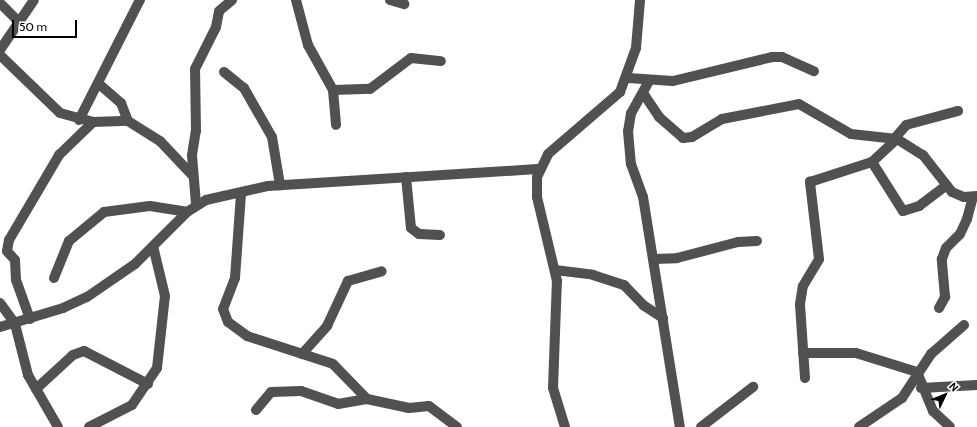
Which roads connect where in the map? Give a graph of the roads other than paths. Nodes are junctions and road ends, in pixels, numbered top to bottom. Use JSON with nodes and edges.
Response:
{"nodes":[{"id":1,"x":34,"y":0,"type":"edge"},
{"id":2,"x":140,"y":0,"type":"edge"},
{"id":3,"x":232,"y":0,"type":"edge"},
{"id":4,"x":296,"y":0,"type":"edge"},
{"id":5,"x":390,"y":0,"type":"edge"},
{"id":6,"x":640,"y":0,"type":"edge"},
{"id":7,"x":0,"y":3,"type":"edge"},
{"id":8,"x":404,"y":4,"type":"dead end"},
{"id":9,"x":18,"y":21,"type":"junction"},
{"id":10,"x":0,"y":50,"type":"edge"},
{"id":11,"x":0,"y":55,"type":"edge"},
{"id":12,"x":441,"y":61,"type":"dead end"},
{"id":13,"x":814,"y":71,"type":"dead end"},
{"id":14,"x":224,"y":72,"type":"dead end"},
{"id":15,"x":628,"y":78,"type":"junction"},
{"id":16,"x":649,"y":81,"type":"junction"},
{"id":17,"x":99,"y":84,"type":"junction"},
{"id":18,"x":333,"y":90,"type":"junction"},
{"id":19,"x":643,"y":93,"type":"junction"},
{"id":20,"x":958,"y":111,"type":"dead end"},
{"id":21,"x":79,"y":120,"type":"junction"},
{"id":22,"x":128,"y":121,"type":"junction"},
{"id":23,"x":93,"y":122,"type":"junction"},
{"id":24,"x":336,"y":125,"type":"dead end"},
{"id":25,"x":896,"y":139,"type":"junction"},
{"id":26,"x":872,"y":162,"type":"junction"},
{"id":27,"x":540,"y":169,"type":"junction"},
{"id":28,"x":193,"y":176,"type":"junction"},
{"id":29,"x":406,"y":178,"type":"junction"},
{"id":30,"x":280,"y":185,"type":"junction"},
{"id":31,"x":946,"y":186,"type":"junction"},
{"id":32,"x":241,"y":194,"type":"junction"},
{"id":33,"x":975,"y":197,"type":"edge"},
{"id":34,"x":196,"y":204,"type":"junction"},
{"id":35,"x":187,"y":212,"type":"junction"},
{"id":36,"x":440,"y":235,"type":"dead end"},
{"id":37,"x":757,"y":241,"type":"dead end"},
{"id":38,"x":153,"y":246,"type":"junction"},
{"id":39,"x":654,"y":259,"type":"junction"},
{"id":40,"x":555,"y":270,"type":"junction"},
{"id":41,"x":382,"y":271,"type":"dead end"},
{"id":42,"x":54,"y":278,"type":"dead end"},
{"id":43,"x":0,"y":303,"type":"edge"},
{"id":44,"x":939,"y":308,"type":"dead end"},
{"id":45,"x":663,"y":318,"type":"junction"},
{"id":46,"x":30,"y":319,"type":"junction"},
{"id":47,"x":15,"y":324,"type":"junction"},
{"id":48,"x":964,"y":325,"type":"dead end"},
{"id":49,"x":0,"y":328,"type":"edge"},
{"id":50,"x":803,"y":353,"type":"junction"},
{"id":51,"x":302,"y":354,"type":"junction"},
{"id":52,"x":917,"y":372,"type":"junction"},
{"id":53,"x":805,"y":378,"type":"dead end"},
{"id":54,"x":148,"y":384,"type":"junction"},
{"id":55,"x":977,"y":385,"type":"edge"},
{"id":56,"x":753,"y":387,"type":"dead end"},
{"id":57,"x":921,"y":388,"type":"junction"},
{"id":58,"x":36,"y":389,"type":"junction"},
{"id":59,"x":367,"y":399,"type":"junction"},
{"id":60,"x":256,"y":410,"type":"dead end"},
{"id":61,"x":109,"y":422,"type":"edge"},
{"id":62,"x":563,"y":426,"type":"edge"},
{"id":63,"x":58,"y":427,"type":"edge"},
{"id":64,"x":89,"y":427,"type":"edge"},
{"id":65,"x":457,"y":427,"type":"edge"},
{"id":66,"x":680,"y":427,"type":"edge"},
{"id":67,"x":701,"y":427,"type":"edge"},
{"id":68,"x":859,"y":427,"type":"edge"},
{"id":69,"x":950,"y":427,"type":"edge"}],
"edges":[{"from":1,"to":9,"type":"street"},
{"from":2,"to":17,"type":"street"},
{"from":3,"to":28,"type":"street"},
{"from":4,"to":18,"type":"street"},
{"from":5,"to":8,"type":"street"},
{"from":6,"to":15,"type":"street"},
{"from":7,"to":9,"type":"street"},
{"from":9,"to":10,"type":"street"},
{"from":11,"to":21,"type":"street"},
{"from":12,"to":18,"type":"street"},
{"from":13,"to":16,"type":"street"},
{"from":14,"to":30,"type":"street"},
{"from":15,"to":16,"type":"street"},
{"from":15,"to":27,"type":"street"},
{"from":16,"to":19,"type":"street"},
{"from":17,"to":21,"type":"street"},
{"from":17,"to":22,"type":"street"},
{"from":18,"to":24,"type":"street"},
{"from":19,"to":25,"type":"street"},
{"from":19,"to":39,"type":"street"},
{"from":20,"to":25,"type":"street"},
{"from":21,"to":23,"type":"street"},
{"from":22,"to":23,"type":"street"},
{"from":22,"to":28,"type":"street"},
{"from":23,"to":46,"type":"street"},
{"from":25,"to":26,"type":"street"},
{"from":25,"to":31,"type":"street"},
{"from":26,"to":31,"type":"street"},
{"from":26,"to":50,"type":"street"},
{"from":27,"to":29,"type":"street"},
{"from":27,"to":40,"type":"street"},
{"from":28,"to":34,"type":"street"},
{"from":29,"to":30,"type":"street"},
{"from":29,"to":36,"type":"street"},
{"from":30,"to":32,"type":"street"},
{"from":31,"to":33,"type":"street"},
{"from":32,"to":34,"type":"street"},
{"from":32,"to":51,"type":"street"},
{"from":33,"to":44,"type":"street"},
{"from":34,"to":35,"type":"street"},
{"from":35,"to":38,"type":"street"},
{"from":35,"to":42,"type":"street"},
{"from":37,"to":39,"type":"street"},
{"from":38,"to":46,"type":"street"},
{"from":38,"to":54,"type":"street"},
{"from":39,"to":45,"type":"street"},
{"from":40,"to":45,"type":"street"},
{"from":40,"to":62,"type":"street"},
{"from":41,"to":51,"type":"street"},
{"from":43,"to":47,"type":"street"},
{"from":45,"to":66,"type":"street"},
{"from":46,"to":47,"type":"street"},
{"from":47,"to":49,"type":"street"},
{"from":47,"to":58,"type":"street"},
{"from":48,"to":52,"type":"street"},
{"from":50,"to":52,"type":"street"},
{"from":50,"to":53,"type":"street"},
{"from":51,"to":59,"type":"street"},
{"from":52,"to":57,"type":"street"},
{"from":52,"to":68,"type":"street"},
{"from":54,"to":58,"type":"street"},
{"from":54,"to":61,"type":"street"},
{"from":55,"to":57,"type":"street"},
{"from":56,"to":67,"type":"street"},
{"from":57,"to":69,"type":"street"},
{"from":58,"to":63,"type":"street"},
{"from":59,"to":60,"type":"street"},
{"from":59,"to":65,"type":"street"},
{"from":61,"to":64,"type":"street"}]}
